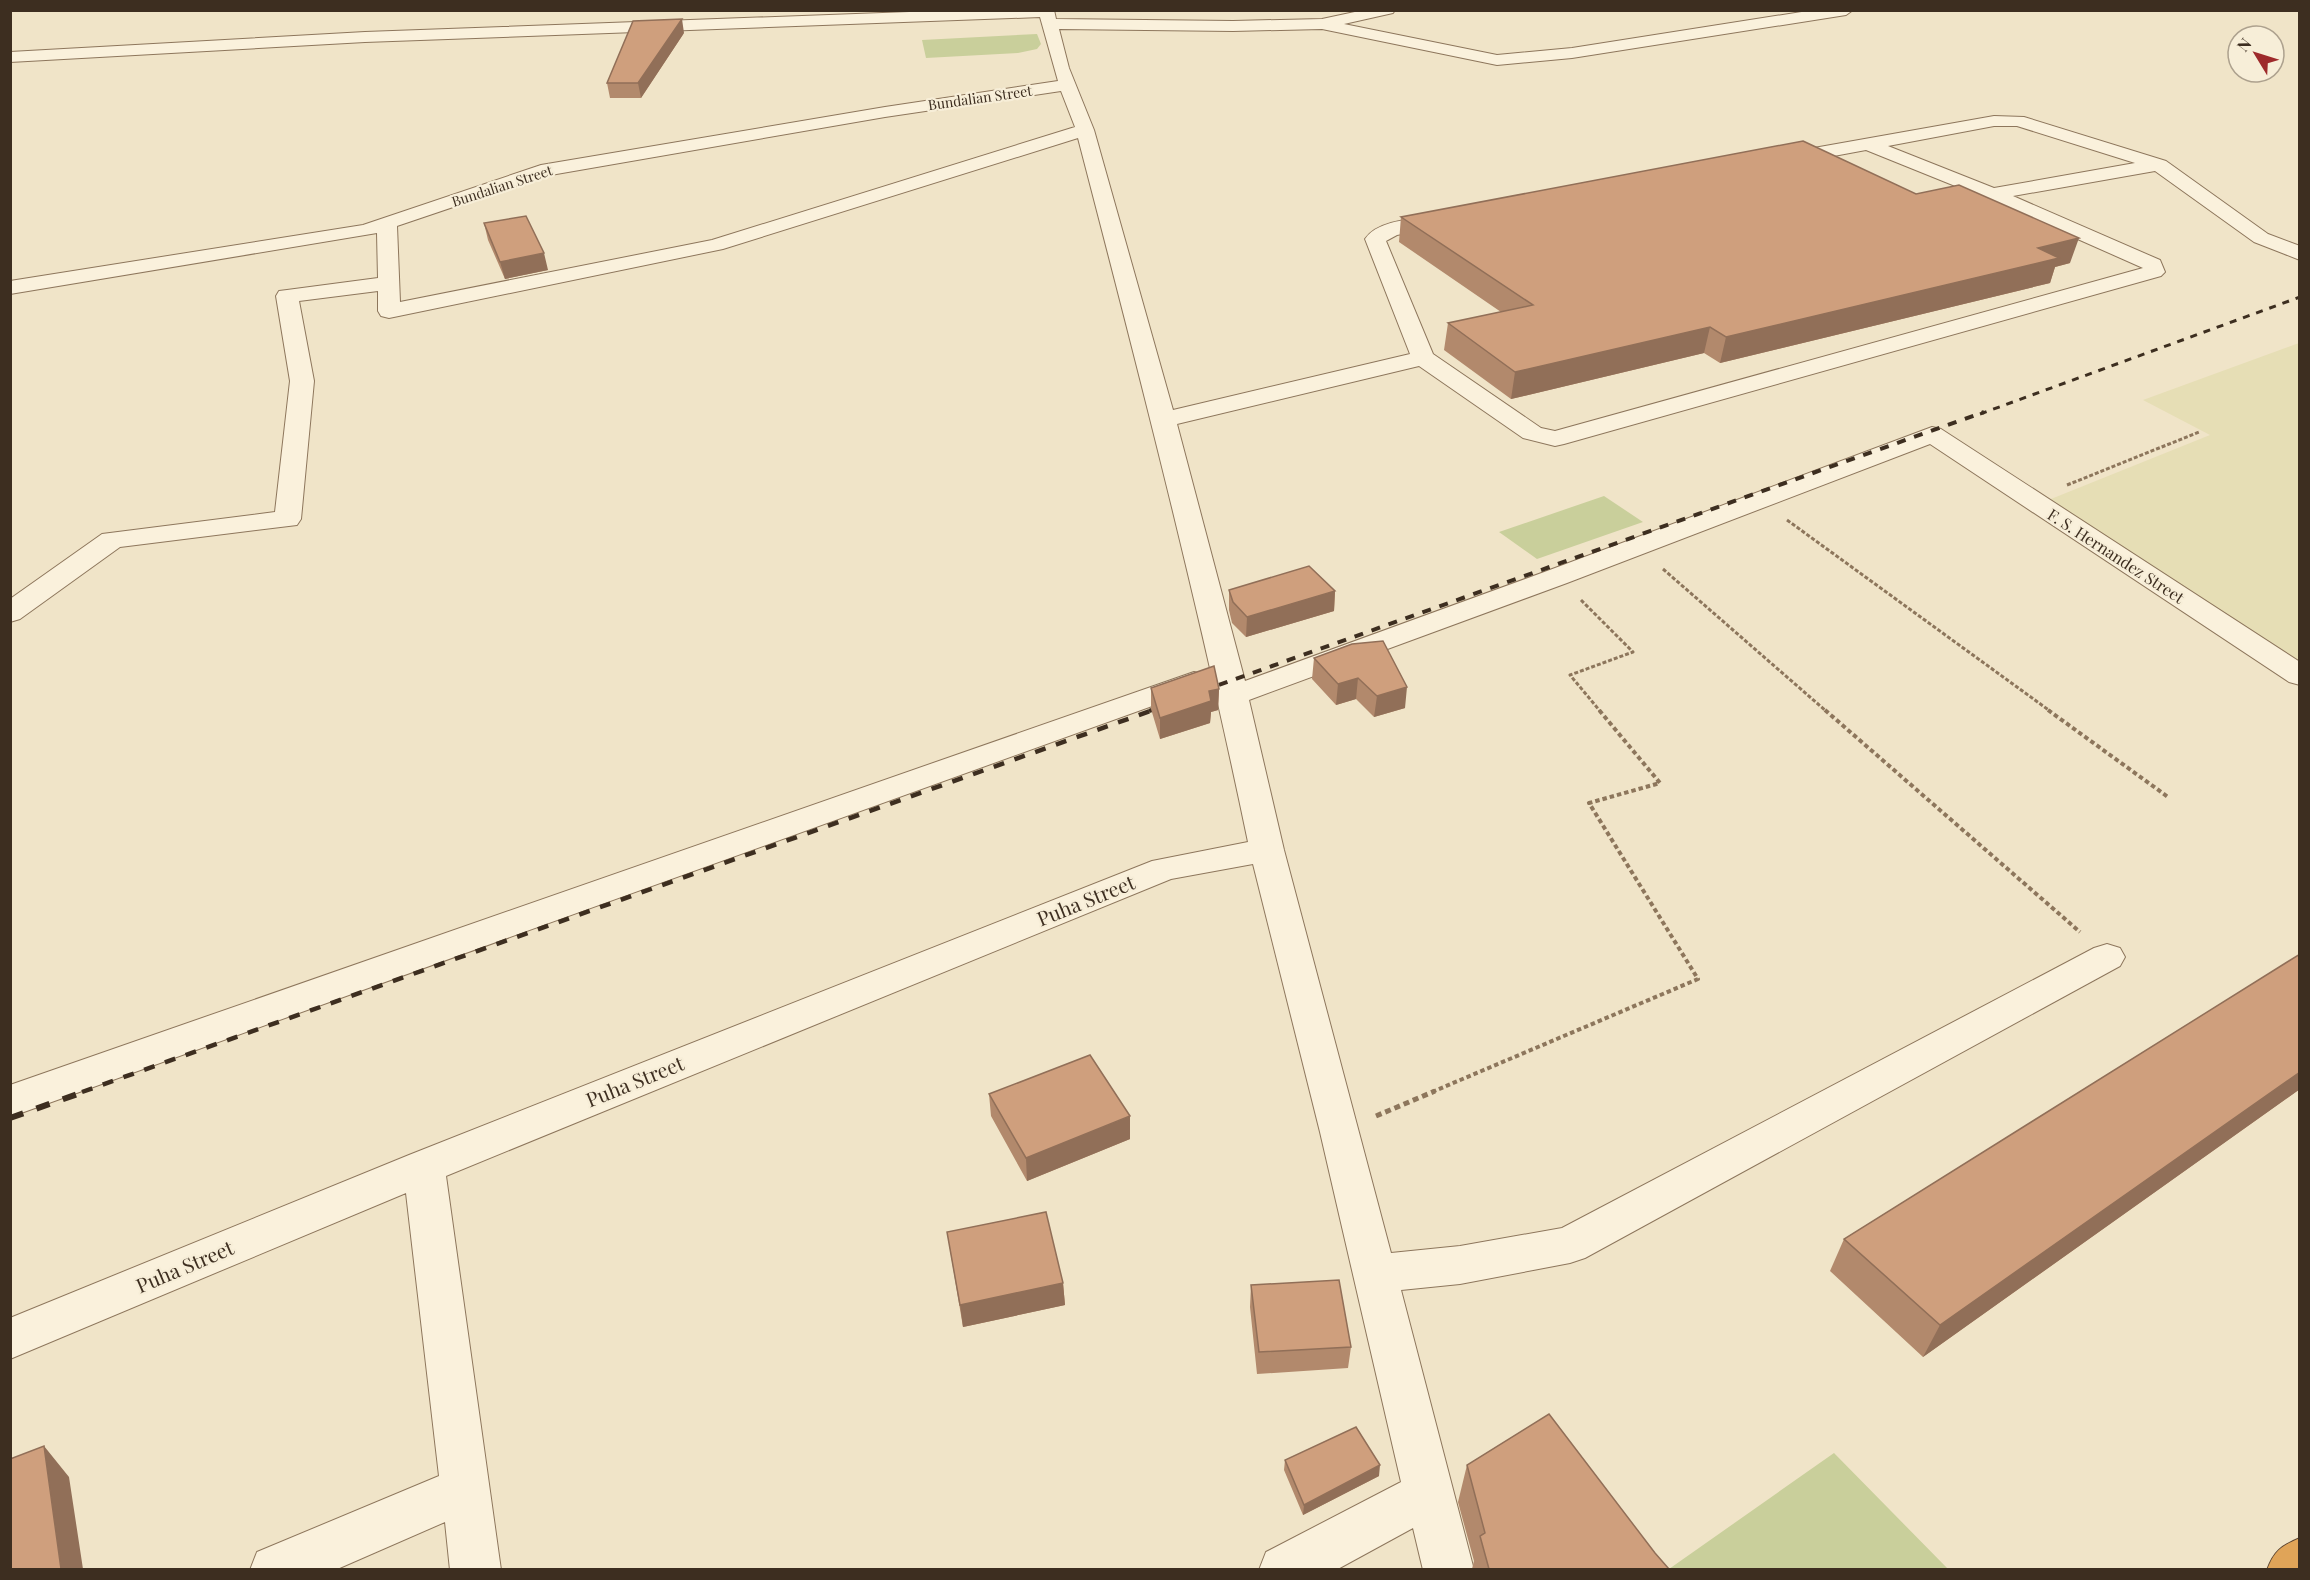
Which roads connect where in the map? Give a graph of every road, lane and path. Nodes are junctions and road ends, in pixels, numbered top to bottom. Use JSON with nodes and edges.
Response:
{"nodes":[{"id":1,"x":680,"y":10,"type":"edge"},
{"id":2,"x":1218,"y":10,"type":"edge"},
{"id":3,"x":1388,"y":10,"type":"edge"},
{"id":4,"x":1846,"y":10,"type":"edge"},
{"id":5,"x":1047,"y":15,"type":"edge"},
{"id":6,"x":825,"y":16,"type":"edge"},
{"id":7,"x":536,"y":18,"type":"dead end"},
{"id":8,"x":380,"y":19,"type":"dead end"},
{"id":9,"x":1322,"y":24,"type":"junction"},
{"id":10,"x":1233,"y":26,"type":"junction"},
{"id":11,"x":672,"y":27,"type":"junction"},
{"id":12,"x":527,"y":32,"type":"junction"},
{"id":13,"x":365,"y":37,"type":"junction"},
{"id":14,"x":10,"y":57,"type":"edge"},
{"id":15,"x":1068,"y":85,"type":"junction"},
{"id":16,"x":1085,"y":130,"type":"junction"},
{"id":17,"x":1867,"y":144,"type":"junction"},
{"id":18,"x":1763,"y":163,"type":"edge"},
{"id":19,"x":2158,"y":165,"type":"junction"},
{"id":20,"x":1992,"y":194,"type":"junction"},
{"id":21,"x":1461,"y":218,"type":"edge"},
{"id":22,"x":387,"y":223,"type":"junction"},
{"id":23,"x":2300,"y":255,"type":"edge"},
{"id":24,"x":389,"y":283,"type":"junction"},
{"id":25,"x":10,"y":288,"type":"edge"},
{"id":26,"x":1423,"y":358,"type":"junction"},
{"id":27,"x":1164,"y":420,"type":"junction"},
{"id":28,"x":2199,"y":432,"type":"dead end"},
{"id":29,"x":1758,"y":499,"type":"junction"},
{"id":30,"x":2030,"y":499,"type":"junction"},
{"id":31,"x":1636,"y":546,"type":"junction"},
{"id":32,"x":1557,"y":577,"type":"junction"},
{"id":33,"x":10,"y":613,"type":"edge"},
{"id":34,"x":2300,"y":676,"type":"edge"},
{"id":35,"x":1229,"y":683,"type":"junction"},
{"id":36,"x":2168,"y":797,"type":"dead end"},
{"id":37,"x":1267,"y":850,"type":"junction"},
{"id":38,"x":2107,"y":957,"type":"joint"},
{"id":39,"x":10,"y":1101,"type":"edge"},
{"id":40,"x":1340,"y":1132,"type":"junction"},
{"id":41,"x":424,"y":1167,"type":"junction"},
{"id":42,"x":1375,"y":1274,"type":"junction"},
{"id":43,"x":10,"y":1339,"type":"edge"},
{"id":44,"x":466,"y":1488,"type":"junction"},
{"id":45,"x":1428,"y":1494,"type":"junction"},
{"id":46,"x":2300,"y":1563,"type":"edge"},
{"id":47,"x":275,"y":1569,"type":"edge"},
{"id":48,"x":476,"y":1569,"type":"edge"},
{"id":49,"x":1284,"y":1569,"type":"edge"},
{"id":50,"x":1449,"y":1569,"type":"edge"},
{"id":51,"x":2292,"y":1569,"type":"edge"}],
"edges":[{"from":1,"to":11,"type":"street"},
{"from":2,"to":10,"type":"street"},
{"from":3,"to":9,"type":"street"},
{"from":4,"to":9,"type":"street"},
{"from":5,"to":6,"type":"street"},
{"from":5,"to":10,"type":"street"},
{"from":5,"to":15,"type":"street"},
{"from":6,"to":11,"type":"street"},
{"from":7,"to":12,"type":"street"},
{"from":8,"to":13,"type":"street"},
{"from":9,"to":10,"type":"street"},
{"from":11,"to":12,"type":"street"},
{"from":12,"to":13,"type":"street"},
{"from":13,"to":14,"type":"street"},
{"from":15,"to":16,"type":"street"},
{"from":15,"to":22,"type":"street","name":"Bundalian Street"},
{"from":16,"to":24,"type":"street"},
{"from":16,"to":27,"type":"street"},
{"from":17,"to":18,"type":"street"},
{"from":17,"to":19,"type":"street"},
{"from":17,"to":20,"type":"street"},
{"from":19,"to":20,"type":"street"},
{"from":19,"to":23,"type":"street"},
{"from":20,"to":26,"type":"street"},
{"from":21,"to":26,"type":"street"},
{"from":22,"to":24,"type":"street"},
{"from":22,"to":25,"type":"street","name":"Bundalian Street"},
{"from":24,"to":33,"type":"street"},
{"from":26,"to":27,"type":"street"},
{"from":27,"to":35,"type":"street"},
{"from":28,"to":30,"type":"path"},
{"from":29,"to":30,"type":"street","name":"F. S. Hernandez Street"},
{"from":29,"to":31,"type":"street"},
{"from":29,"to":36,"type":"path"},
{"from":30,"to":34,"type":"street","name":"F. S. Hernandez Street"},
{"from":31,"to":32,"type":"street"},
{"from":31,"to":38,"type":"path"},
{"from":32,"to":35,"type":"street"},
{"from":32,"to":40,"type":"path"},
{"from":35,"to":37,"type":"street"},
{"from":35,"to":39,"type":"street"},
{"from":37,"to":40,"type":"street"},
{"from":37,"to":41,"type":"street","name":"Puha Street"},
{"from":38,"to":42,"type":"street"},
{"from":40,"to":42,"type":"street"},
{"from":41,"to":43,"type":"street","name":"Puha Street"},
{"from":41,"to":44,"type":"street"},
{"from":42,"to":45,"type":"street"},
{"from":44,"to":47,"type":"street"},
{"from":44,"to":48,"type":"street"},
{"from":45,"to":49,"type":"street"},
{"from":45,"to":50,"type":"street"},
{"from":46,"to":51,"type":"highway"}]}
